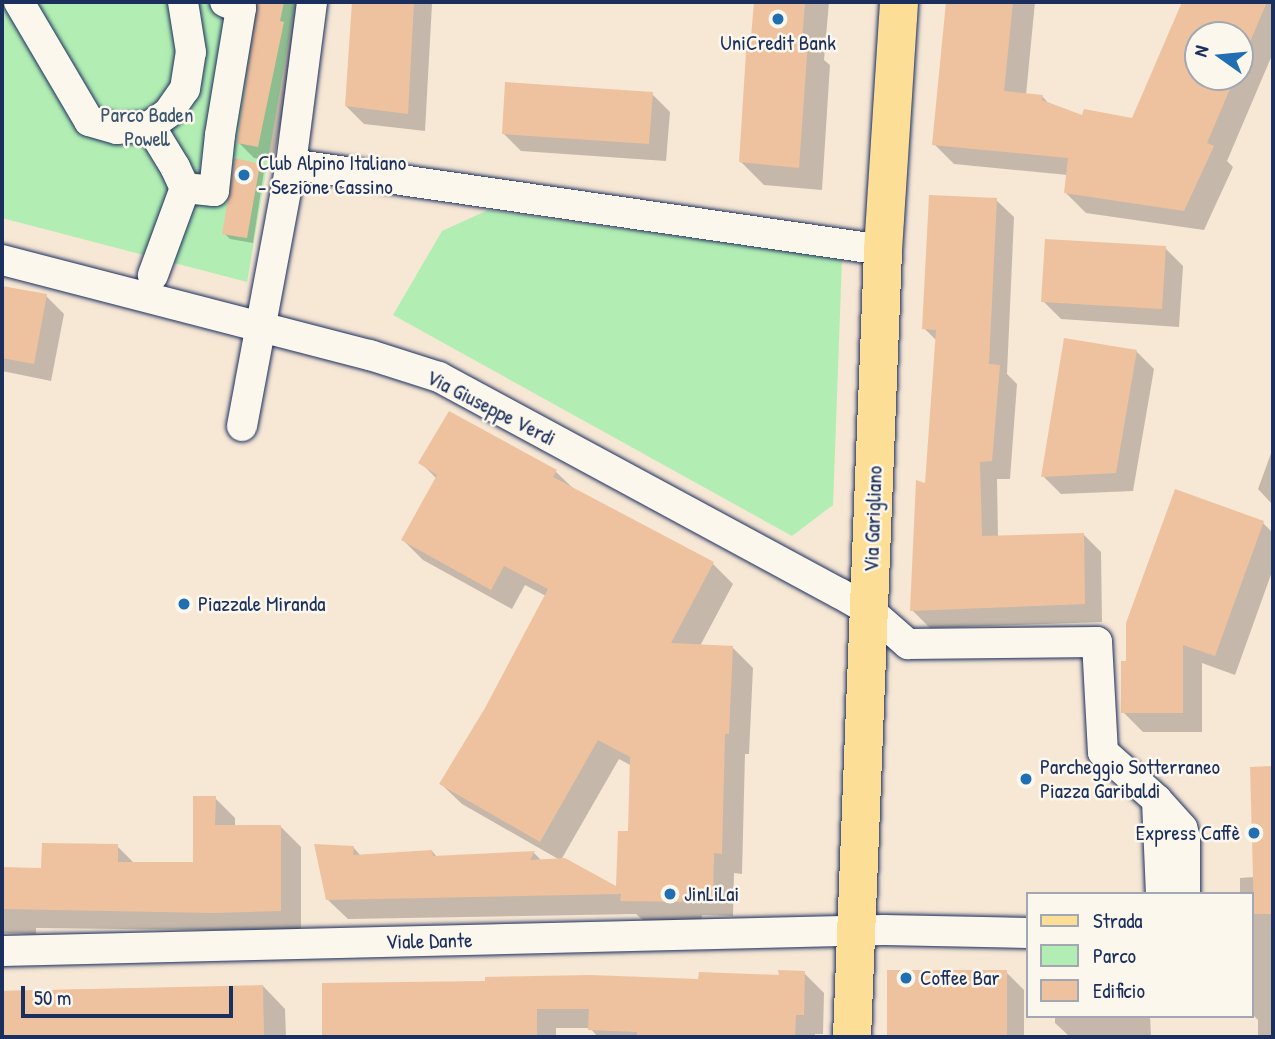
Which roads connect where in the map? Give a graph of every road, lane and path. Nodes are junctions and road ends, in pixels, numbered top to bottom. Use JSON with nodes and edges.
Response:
{"nodes":[{"id":1,"x":19,"y":2,"type":"edge"},
{"id":2,"x":183,"y":2,"type":"edge"},
{"id":3,"x":225,"y":2,"type":"edge"},
{"id":4,"x":312,"y":2,"type":"edge"},
{"id":5,"x":899,"y":2,"type":"edge"},
{"id":6,"x":191,"y":52,"type":"junction"},
{"id":7,"x":230,"y":76,"type":"junction"},
{"id":8,"x":150,"y":126,"type":"junction"},
{"id":9,"x":291,"y":164,"type":"junction"},
{"id":10,"x":185,"y":188,"type":"junction"},
{"id":11,"x":883,"y":250,"type":"junction"},
{"id":12,"x":2,"y":260,"type":"edge"},
{"id":13,"x":153,"y":275,"type":"dead end"},
{"id":14,"x":260,"y":325,"type":"junction"},
{"id":15,"x":242,"y":426,"type":"dead end"},
{"id":16,"x":869,"y":610,"type":"junction"},
{"id":17,"x":1157,"y":800,"type":"junction"},
{"id":18,"x":1161,"y":892,"type":"edge"},
{"id":19,"x":1185,"y":892,"type":"edge"},
{"id":20,"x":870,"y":930,"type":"junction"},
{"id":21,"x":1026,"y":933,"type":"edge"},
{"id":22,"x":2,"y":951,"type":"edge"},
{"id":23,"x":852,"y":1037,"type":"edge"}],
"edges":[{"from":1,"to":8,"type":"street"},
{"from":2,"to":6,"type":"street"},
{"from":3,"to":7,"type":"street"},
{"from":4,"to":9,"type":"street"},
{"from":5,"to":11,"type":"main road","name":"Via Garigliano"},
{"from":6,"to":7,"type":"street"},
{"from":6,"to":8,"type":"street"},
{"from":7,"to":10,"type":"street"},
{"from":8,"to":10,"type":"street"},
{"from":9,"to":11,"type":"street"},
{"from":9,"to":14,"type":"street"},
{"from":10,"to":13,"type":"street"},
{"from":11,"to":16,"type":"main road","name":"Via Garigliano"},
{"from":12,"to":14,"type":"street","name":"Via Giuseppe Verdi"},
{"from":14,"to":15,"type":"street"},
{"from":14,"to":16,"type":"street","name":"Via Giuseppe Verdi"},
{"from":16,"to":17,"type":"street","name":"Via Giuseppe Verdi"},
{"from":16,"to":20,"type":"main road","name":"Via Garigliano"},
{"from":17,"to":18,"type":"street"},
{"from":17,"to":19,"type":"street"},
{"from":20,"to":21,"type":"street","name":"Viale Dante"},
{"from":20,"to":22,"type":"street","name":"Viale Dante"},
{"from":20,"to":23,"type":"main road","name":"Via Garigliano"}]}
